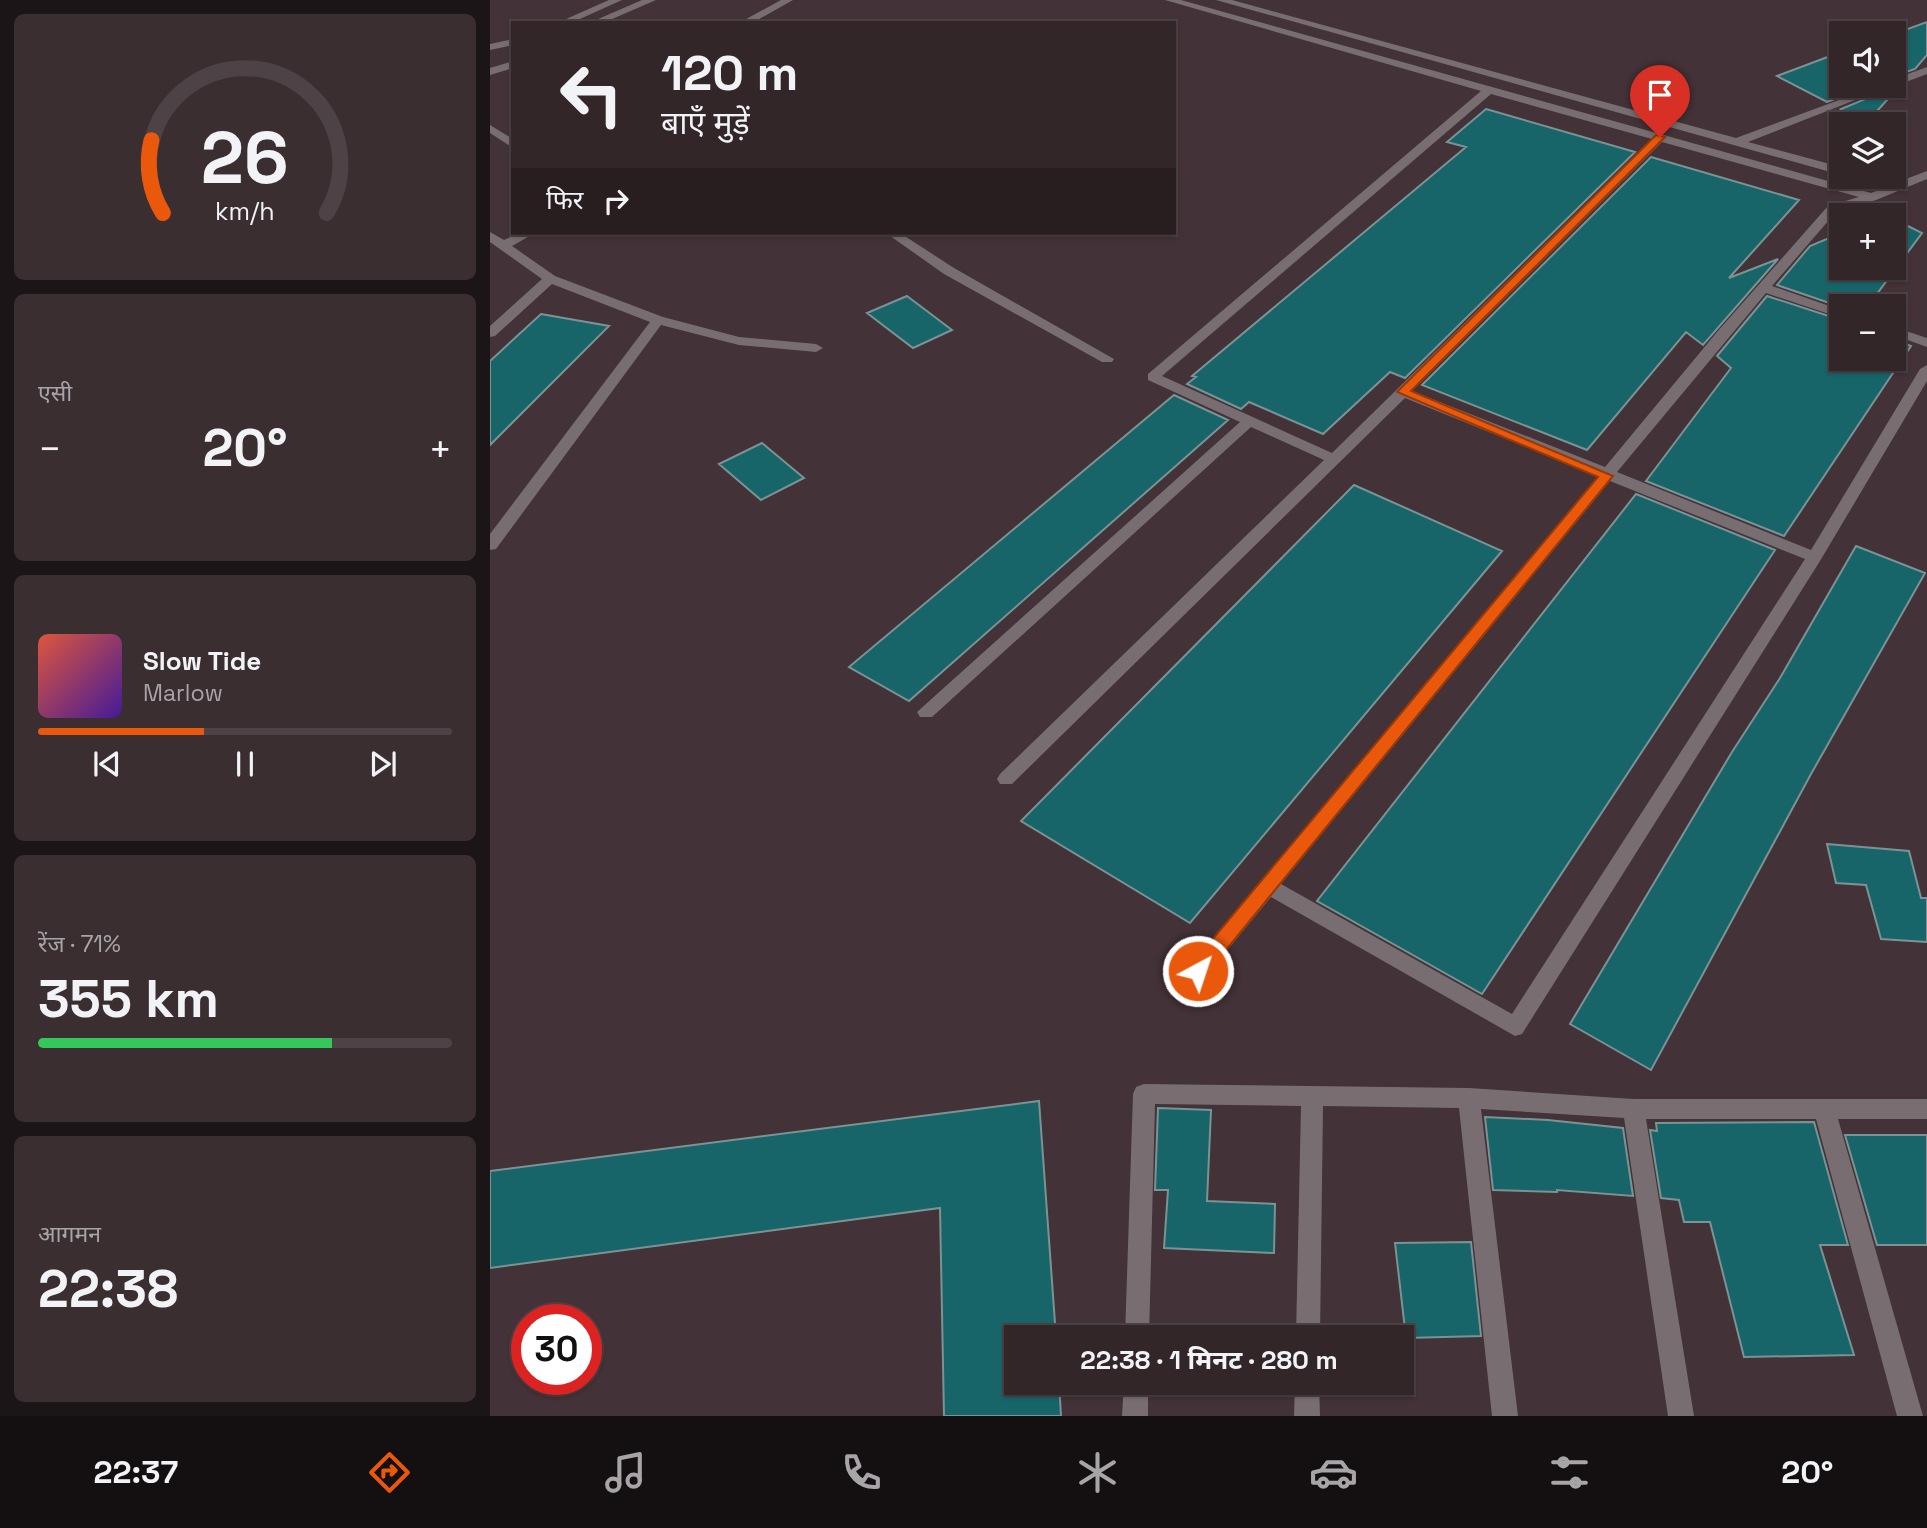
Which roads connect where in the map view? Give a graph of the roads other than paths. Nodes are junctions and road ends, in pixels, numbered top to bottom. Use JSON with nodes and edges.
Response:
{"nodes":[{"id":1,"x":618,"y":0,"type":"edge"},
{"id":2,"x":651,"y":0,"type":"edge"},
{"id":3,"x":788,"y":0,"type":"edge"},
{"id":4,"x":1170,"y":0,"type":"edge"},
{"id":5,"x":1221,"y":0,"type":"edge"},
{"id":6,"x":567,"y":21,"type":"edge"},
{"id":7,"x":599,"y":21,"type":"edge"},
{"id":8,"x":748,"y":21,"type":"edge"},
{"id":9,"x":511,"y":42,"type":"edge"},
{"id":10,"x":490,"y":47,"type":"edge"},
{"id":11,"x":511,"y":65,"type":"edge"},
{"id":12,"x":1927,"y":70,"type":"edge"},
{"id":13,"x":490,"y":72,"type":"edge"},
{"id":14,"x":1906,"y":78,"type":"edge"},
{"id":15,"x":1490,"y":89,"type":"junction"},
{"id":16,"x":1854,"y":98,"type":"edge"},
{"id":17,"x":490,"y":128,"type":"edge"},
{"id":18,"x":1660,"y":137,"type":"junction"},
{"id":19,"x":1737,"y":142,"type":"junction"},
{"id":20,"x":511,"y":144,"type":"edge"},
{"id":21,"x":1829,"y":168,"type":"edge"},
{"id":22,"x":1927,"y":175,"type":"edge"},
{"id":23,"x":1906,"y":184,"type":"edge"},
{"id":24,"x":1894,"y":189,"type":"edge"},
{"id":25,"x":1872,"y":197,"type":"junction"},
{"id":26,"x":525,"y":235,"type":"edge"},
{"id":27,"x":895,"y":235,"type":"edge"},
{"id":28,"x":490,"y":236,"type":"edge"},
{"id":29,"x":503,"y":245,"type":"junction"},
{"id":30,"x":550,"y":279,"type":"junction"},
{"id":31,"x":1764,"y":288,"type":"junction"},
{"id":32,"x":1829,"y":310,"type":"edge"},
{"id":33,"x":658,"y":320,"type":"junction"},
{"id":34,"x":490,"y":333,"type":"edge"},
{"id":35,"x":1906,"y":335,"type":"edge"},
{"id":36,"x":1927,"y":343,"type":"edge"},
{"id":37,"x":816,"y":348,"type":"dead end"},
{"id":38,"x":1107,"y":359,"type":"dead end"},
{"id":39,"x":1927,"y":369,"type":"edge"},
{"id":40,"x":1403,"y":392,"type":"junction"},
{"id":41,"x":1249,"y":421,"type":"junction"},
{"id":42,"x":1334,"y":459,"type":"junction"},
{"id":43,"x":1606,"y":476,"type":"junction"},
{"id":44,"x":490,"y":545,"type":"edge"},
{"id":45,"x":1814,"y":557,"type":"junction"},
{"id":46,"x":926,"y":712,"type":"dead end"},
{"id":47,"x":1006,"y":779,"type":"dead end"},
{"id":48,"x":1268,"y":886,"type":"junction"},
{"id":49,"x":1198,"y":971,"type":"dead end"},
{"id":50,"x":1312,"y":1095,"type":"junction"},
{"id":51,"x":1469,"y":1098,"type":"junction"},
{"id":52,"x":1824,"y":1108,"type":"junction"},
{"id":53,"x":1633,"y":1109,"type":"junction"},
{"id":54,"x":1927,"y":1109,"type":"edge"},
{"id":55,"x":1138,"y":1325,"type":"edge"},
{"id":56,"x":1308,"y":1325,"type":"edge"},
{"id":57,"x":1136,"y":1395,"type":"edge"},
{"id":58,"x":1307,"y":1395,"type":"edge"},
{"id":59,"x":1135,"y":1416,"type":"edge"},
{"id":60,"x":1307,"y":1416,"type":"edge"},
{"id":61,"x":1505,"y":1416,"type":"edge"},
{"id":62,"x":1681,"y":1416,"type":"edge"},
{"id":63,"x":1909,"y":1416,"type":"edge"}],
"edges":[{"from":1,"to":6,"type":"street"},
{"from":2,"to":7,"type":"street"},
{"from":3,"to":8,"type":"street"},
{"from":4,"to":15,"type":"street"},
{"from":5,"to":19,"type":"street"},
{"from":9,"to":10,"type":"street"},
{"from":11,"to":13,"type":"street"},
{"from":12,"to":14,"type":"street"},
{"from":15,"to":18,"type":"street"},
{"from":15,"to":41,"type":"street"},
{"from":16,"to":19,"type":"street"},
{"from":17,"to":20,"type":"street"},
{"from":18,"to":25,"type":"street"},
{"from":18,"to":40,"type":"street"},
{"from":19,"to":21,"type":"street"},
{"from":22,"to":23,"type":"street"},
{"from":24,"to":25,"type":"street"},
{"from":25,"to":31,"type":"street"},
{"from":26,"to":29,"type":"street"},
{"from":27,"to":38,"type":"street"},
{"from":28,"to":29,"type":"street"},
{"from":29,"to":30,"type":"street"},
{"from":30,"to":33,"type":"street"},
{"from":30,"to":34,"type":"street"},
{"from":31,"to":32,"type":"street"},
{"from":31,"to":43,"type":"street"},
{"from":33,"to":37,"type":"street"},
{"from":33,"to":44,"type":"street"},
{"from":35,"to":36,"type":"street"},
{"from":39,"to":45,"type":"street"},
{"from":40,"to":42,"type":"street"},
{"from":40,"to":43,"type":"street"},
{"from":41,"to":42,"type":"street"},
{"from":41,"to":46,"type":"street"},
{"from":42,"to":47,"type":"street"},
{"from":43,"to":45,"type":"street"},
{"from":43,"to":48,"type":"street"},
{"from":45,"to":48,"type":"street"},
{"from":48,"to":49,"type":"street"},
{"from":50,"to":51,"type":"street"},
{"from":50,"to":55,"type":"street"},
{"from":50,"to":56,"type":"street"},
{"from":51,"to":53,"type":"street"},
{"from":51,"to":61,"type":"street"},
{"from":52,"to":53,"type":"street"},
{"from":52,"to":54,"type":"street"},
{"from":52,"to":63,"type":"street"},
{"from":53,"to":62,"type":"street"},
{"from":57,"to":59,"type":"street"},
{"from":58,"to":60,"type":"street"}]}
